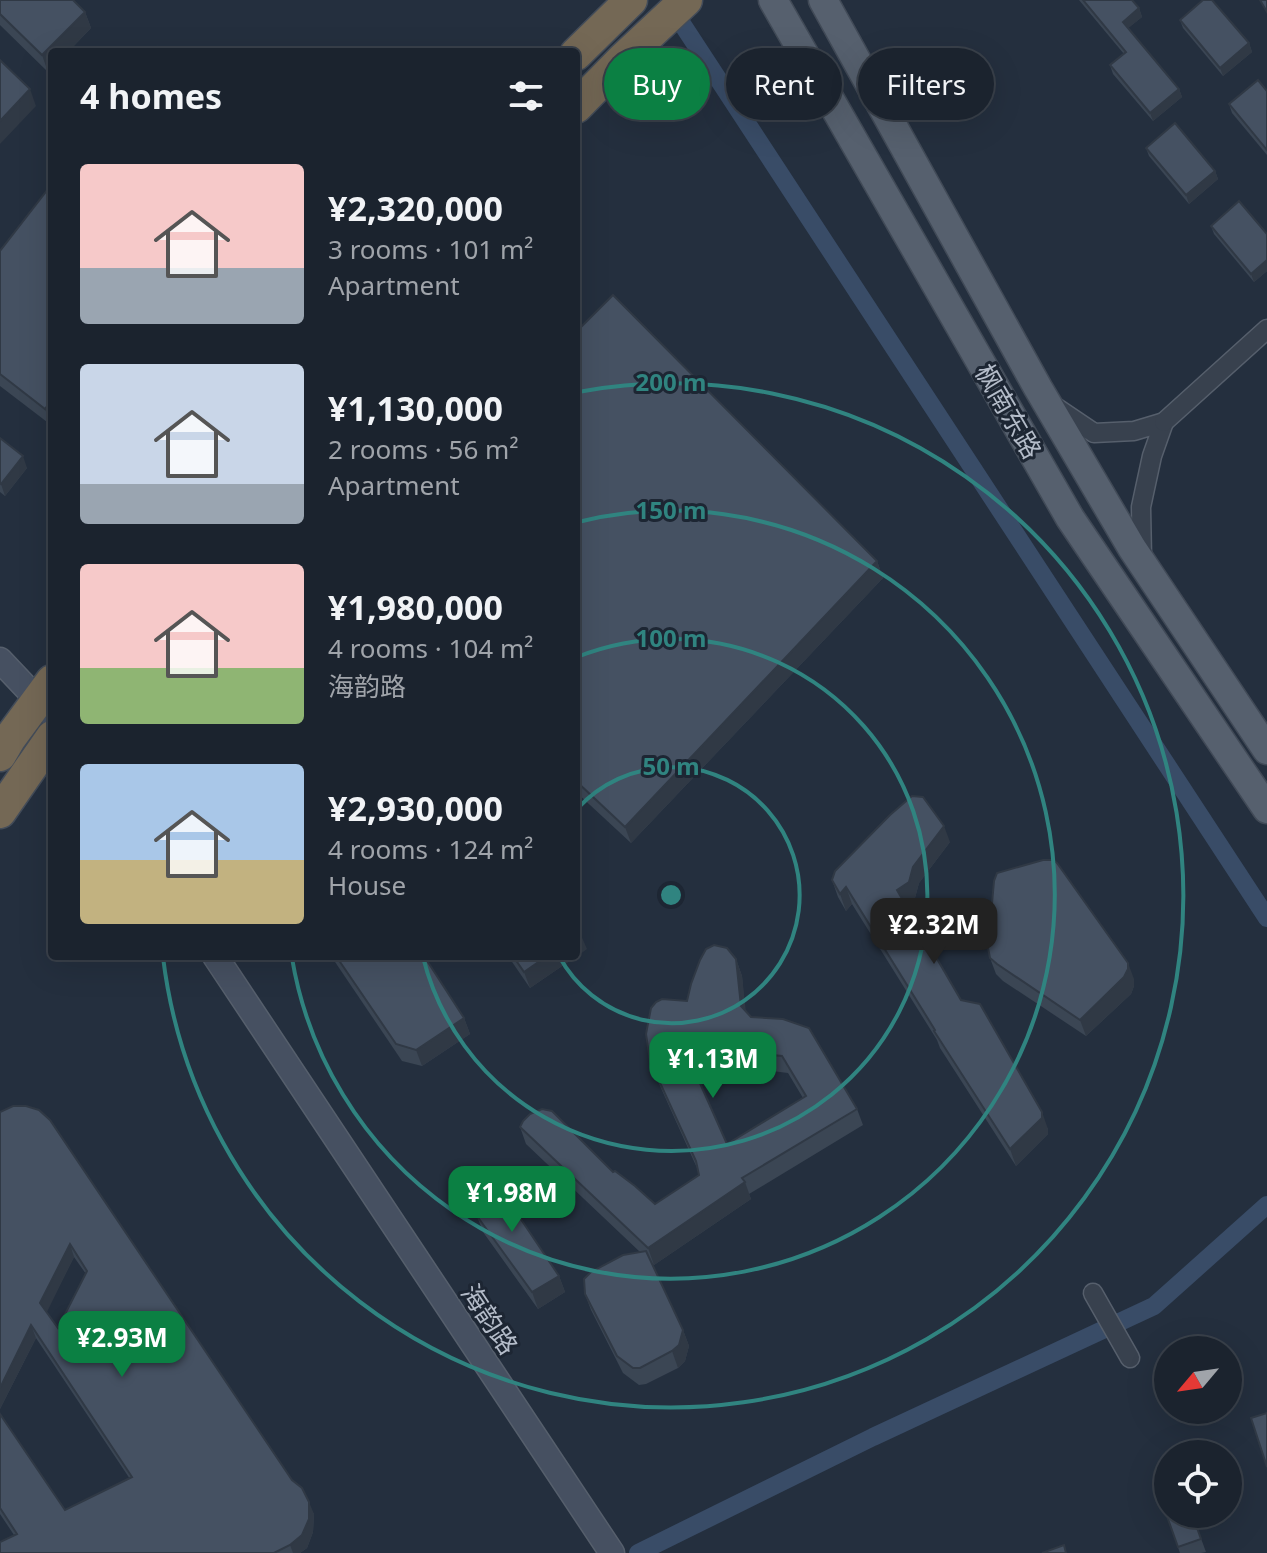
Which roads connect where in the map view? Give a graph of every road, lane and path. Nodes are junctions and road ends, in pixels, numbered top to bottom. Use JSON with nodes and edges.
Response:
{"nodes":[{"id":1,"x":631,"y":0,"type":"edge"},
{"id":2,"x":686,"y":0,"type":"edge"},
{"id":3,"x":773,"y":0,"type":"edge"},
{"id":4,"x":823,"y":0,"type":"edge"},
{"id":5,"x":580,"y":50,"type":"edge"},
{"id":6,"x":580,"y":103,"type":"edge"},
{"id":7,"x":1267,"y":329,"type":"edge"},
{"id":8,"x":1045,"y":400,"type":"junction"},
{"id":9,"x":1164,"y":422,"type":"junction"},
{"id":10,"x":1142,"y":565,"type":"junction"},
{"id":11,"x":0,"y":660,"type":"edge"},
{"id":12,"x":47,"y":699,"type":"edge"},
{"id":13,"x":48,"y":743,"type":"edge"},
{"id":14,"x":1266,"y":746,"type":"edge"},
{"id":15,"x":0,"y":755,"type":"edge"},
{"id":16,"x":1267,"y":809,"type":"edge"},
{"id":17,"x":0,"y":812,"type":"edge"},
{"id":18,"x":218,"y":960,"type":"edge"},
{"id":19,"x":1093,"y":1293,"type":"dead end"},
{"id":20,"x":1130,"y":1358,"type":"dead end"},
{"id":21,"x":612,"y":1553,"type":"edge"}],
"edges":[{"from":1,"to":5,"type":"highway"},
{"from":2,"to":6,"type":"highway"},
{"from":3,"to":16,"type":"main road","name":"枫南东路"},
{"from":4,"to":8,"type":"main road","name":"枫南东路"},
{"from":7,"to":9,"type":"street"},
{"from":8,"to":9,"type":"street"},
{"from":8,"to":10,"type":"main road","name":"枫南东路"},
{"from":9,"to":10,"type":"street"},
{"from":10,"to":14,"type":"main road","name":"枫南东路"},
{"from":11,"to":12,"type":"main road"},
{"from":12,"to":15,"type":"highway"},
{"from":13,"to":17,"type":"highway"},
{"from":18,"to":21,"type":"main road","name":"海韵路"},
{"from":19,"to":20,"type":"street"}]}
